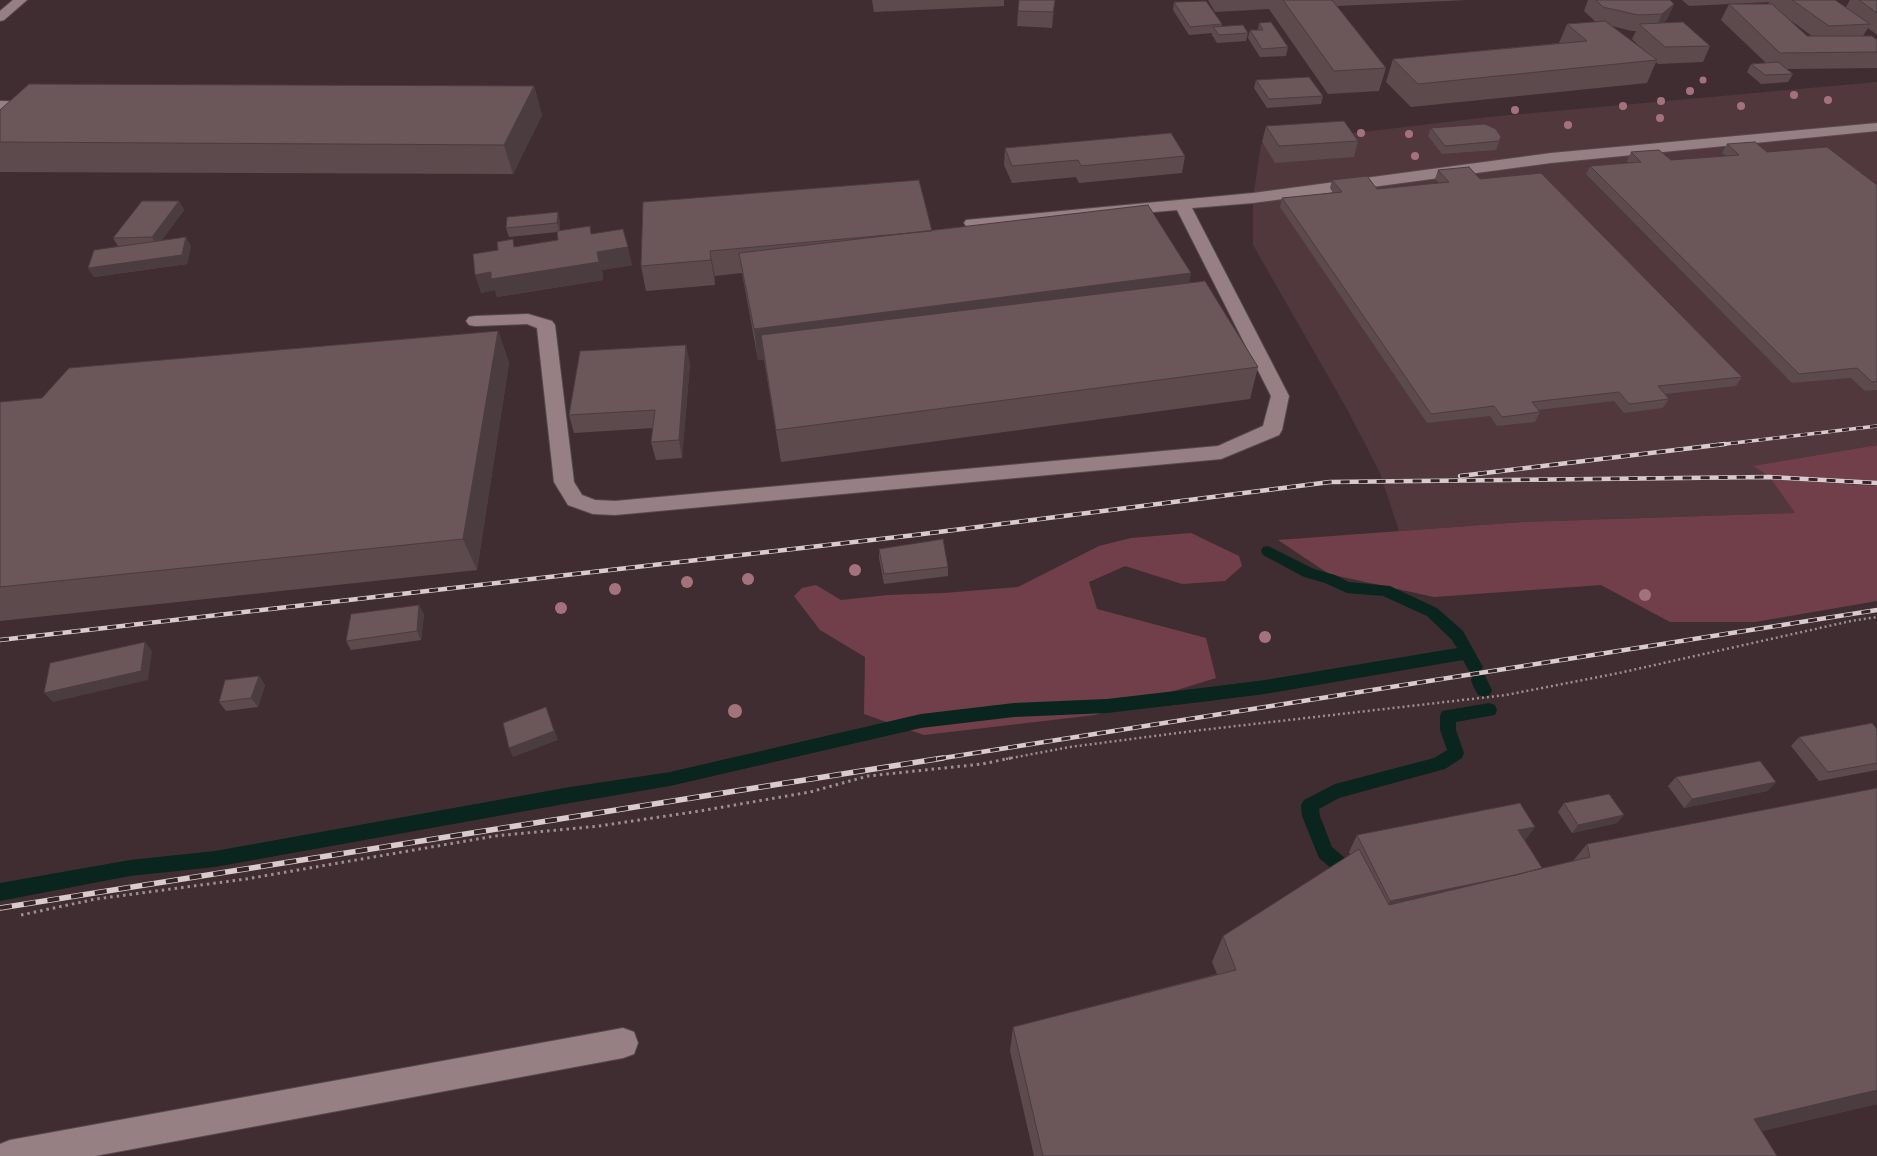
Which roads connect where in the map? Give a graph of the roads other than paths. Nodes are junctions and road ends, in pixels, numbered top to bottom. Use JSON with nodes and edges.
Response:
{"nodes":[{"id":1,"x":21,"y":0,"type":"edge"},
{"id":2,"x":0,"y":17,"type":"edge"},
{"id":3,"x":0,"y":105,"type":"edge"},
{"id":4,"x":47,"y":106,"type":"edge"},
{"id":5,"x":1877,"y":127,"type":"edge"},
{"id":6,"x":1182,"y":204,"type":"junction"},
{"id":7,"x":972,"y":223,"type":"dead end"},
{"id":8,"x":475,"y":321,"type":"dead end"},
{"id":9,"x":623,"y":1043,"type":"dead end"},
{"id":10,"x":10,"y":1156,"type":"edge"}],
"edges":[{"from":1,"to":2,"type":"lane"},
{"from":3,"to":4,"type":"lane"},
{"from":5,"to":6,"type":"lane"},
{"from":6,"to":7,"type":"lane"},
{"from":6,"to":8,"type":"lane"},
{"from":9,"to":10,"type":"lane"}]}
